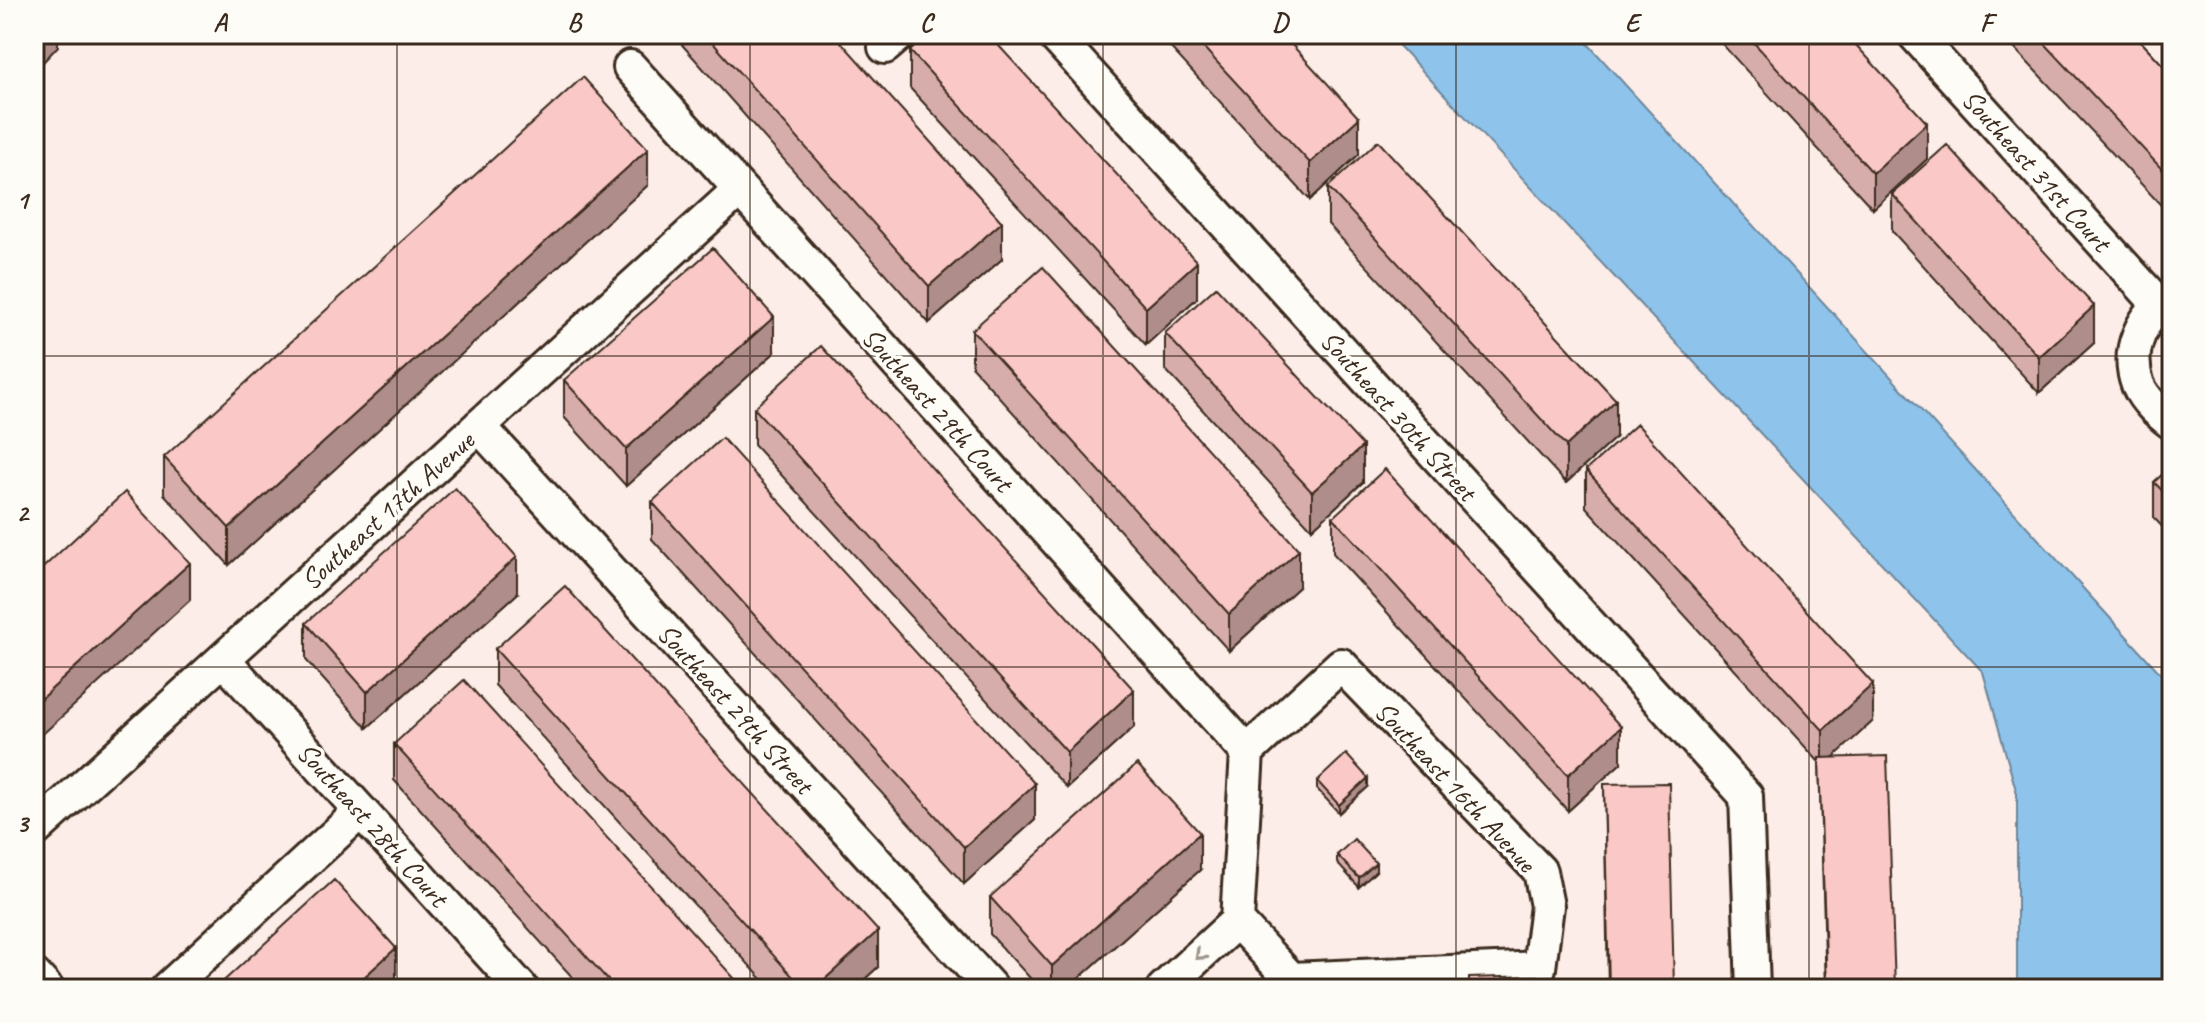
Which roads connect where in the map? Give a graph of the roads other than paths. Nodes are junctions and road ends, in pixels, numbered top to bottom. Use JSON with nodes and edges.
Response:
{"nodes":[{"id":1,"x":1053,"y":34,"type":"edge"},
{"id":2,"x":1914,"y":34,"type":"edge"},
{"id":3,"x":630,"y":67,"type":"dead end"},
{"id":4,"x":740,"y":189,"type":"junction"},
{"id":5,"x":2166,"y":301,"type":"edge"},
{"id":6,"x":2172,"y":423,"type":"edge"},
{"id":7,"x":479,"y":426,"type":"junction"},
{"id":8,"x":223,"y":659,"type":"junction"},
{"id":9,"x":1247,"y":752,"type":"junction"},
{"id":10,"x":361,"y":811,"type":"junction"},
{"id":11,"x":34,"y":831,"type":"edge"},
{"id":12,"x":1237,"y":921,"type":"junction"},
{"id":13,"x":34,"y":975,"type":"edge"},
{"id":14,"x":1405,"y":981,"type":"edge"},
{"id":15,"x":1285,"y":984,"type":"edge"},
{"id":16,"x":47,"y":989,"type":"edge"},
{"id":17,"x":167,"y":989,"type":"edge"},
{"id":18,"x":522,"y":989,"type":"edge"},
{"id":19,"x":992,"y":989,"type":"edge"},
{"id":20,"x":1163,"y":989,"type":"edge"},
{"id":21,"x":1753,"y":989,"type":"edge"}],
"edges":[{"from":1,"to":21,"type":"street","name":"Southeast 30th Street"},
{"from":2,"to":5,"type":"street","name":"Southeast 31st Court"},
{"from":3,"to":4,"type":"street","name":"Southeast 29th Court"},
{"from":4,"to":7,"type":"street","name":"Southeast 17th Avenue"},
{"from":4,"to":9,"type":"street","name":"Southeast 29th Court"},
{"from":5,"to":6,"type":"street"},
{"from":7,"to":8,"type":"street","name":"Southeast 17th Avenue"},
{"from":7,"to":19,"type":"street","name":"Southeast 29th Street"},
{"from":8,"to":10,"type":"street","name":"Southeast 28th Court"},
{"from":8,"to":11,"type":"street","name":"Southeast 17th Avenue"},
{"from":9,"to":12,"type":"street"},
{"from":9,"to":14,"type":"street","name":"Southeast 16th Avenue"},
{"from":10,"to":17,"type":"street"},
{"from":10,"to":18,"type":"street","name":"Southeast 28th Court"},
{"from":12,"to":15,"type":"street","name":"Southeast 16th Avenue"},
{"from":12,"to":20,"type":"street","one_way":true},
{"from":13,"to":16,"type":"street"},
{"from":14,"to":15,"type":"street","name":"Southeast 16th Avenue"}]}
